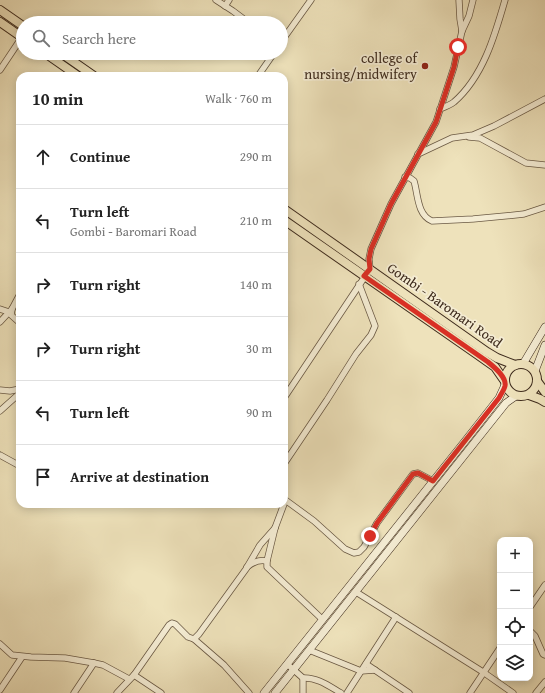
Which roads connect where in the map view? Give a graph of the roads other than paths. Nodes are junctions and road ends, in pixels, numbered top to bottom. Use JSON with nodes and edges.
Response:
{"nodes":[{"id":1,"x":216,"y":0,"type":"edge"},
{"id":2,"x":229,"y":0,"type":"edge"},
{"id":3,"x":311,"y":0,"type":"edge"},
{"id":4,"x":459,"y":0,"type":"edge"},
{"id":5,"x":474,"y":0,"type":"edge"},
{"id":6,"x":505,"y":0,"type":"edge"},
{"id":7,"x":225,"y":6,"type":"junction"},
{"id":8,"x":0,"y":10,"type":"edge"},
{"id":9,"x":239,"y":16,"type":"edge"},
{"id":10,"x":16,"y":21,"type":"edge"},
{"id":11,"x":0,"y":22,"type":"edge"},
{"id":12,"x":462,"y":31,"type":"junction"},
{"id":13,"x":288,"y":32,"type":"edge"},
{"id":14,"x":16,"y":33,"type":"edge"},
{"id":15,"x":16,"y":48,"type":"edge"},
{"id":16,"x":55,"y":60,"type":"edge"},
{"id":17,"x":71,"y":60,"type":"edge"},
{"id":18,"x":269,"y":60,"type":"edge"},
{"id":19,"x":0,"y":70,"type":"edge"},
{"id":20,"x":72,"y":72,"type":"edge"},
{"id":21,"x":88,"y":72,"type":"edge"},
{"id":22,"x":261,"y":72,"type":"edge"},
{"id":23,"x":545,"y":99,"type":"edge"},
{"id":24,"x":440,"y":109,"type":"junction"},
{"id":25,"x":463,"y":137,"type":"junction"},
{"id":26,"x":417,"y":155,"type":"junction"},
{"id":27,"x":545,"y":165,"type":"edge"},
{"id":28,"x":405,"y":177,"type":"junction"},
{"id":29,"x":545,"y":207,"type":"edge"},
{"id":30,"x":288,"y":211,"type":"edge"},
{"id":31,"x":288,"y":223,"type":"edge"},
{"id":32,"x":370,"y":269,"type":"junction"},
{"id":33,"x":364,"y":276,"type":"junction"},
{"id":34,"x":359,"y":284,"type":"junction"},
{"id":35,"x":16,"y":300,"type":"edge"},
{"id":36,"x":0,"y":309,"type":"edge"},
{"id":37,"x":10,"y":310,"type":"junction"},
{"id":38,"x":1,"y":319,"type":"edge"},
{"id":39,"x":16,"y":319,"type":"edge"},
{"id":40,"x":545,"y":327,"type":"edge"},
{"id":41,"x":545,"y":345,"type":"edge"},
{"id":42,"x":519,"y":365,"type":"junction"},
{"id":43,"x":535,"y":371,"type":"junction"},
{"id":44,"x":537,"y":381,"type":"junction"},
{"id":45,"x":505,"y":382,"type":"junction"},
{"id":46,"x":0,"y":390,"type":"edge"},
{"id":47,"x":16,"y":390,"type":"edge"},
{"id":48,"x":288,"y":392,"type":"edge"},
{"id":49,"x":545,"y":392,"type":"edge"},
{"id":50,"x":529,"y":395,"type":"junction"},
{"id":51,"x":516,"y":396,"type":"junction"},
{"id":52,"x":16,"y":397,"type":"edge"},
{"id":53,"x":545,"y":402,"type":"edge"},
{"id":54,"x":0,"y":412,"type":"edge"},
{"id":55,"x":0,"y":455,"type":"edge"},
{"id":56,"x":288,"y":458,"type":"edge"},
{"id":57,"x":16,"y":464,"type":"edge"},
{"id":58,"x":433,"y":481,"type":"junction"},
{"id":59,"x":288,"y":504,"type":"edge"},
{"id":60,"x":282,"y":508,"type":"edge"},
{"id":61,"x":275,"y":528,"type":"junction"},
{"id":62,"x":267,"y":560,"type":"junction"},
{"id":63,"x":246,"y":569,"type":"junction"},
{"id":64,"x":545,"y":585,"type":"edge"},
{"id":65,"x":356,"y":592,"type":"junction"},
{"id":66,"x":533,"y":602,"type":"edge"},
{"id":67,"x":396,"y":617,"type":"junction"},
{"id":68,"x":322,"y":619,"type":"junction"},
{"id":69,"x":533,"y":634,"type":"edge"},
{"id":70,"x":194,"y":639,"type":"junction"},
{"id":71,"x":0,"y":644,"type":"edge"},
{"id":72,"x":310,"y":650,"type":"junction"},
{"id":73,"x":497,"y":652,"type":"edge"},
{"id":74,"x":545,"y":655,"type":"edge"},
{"id":75,"x":22,"y":657,"type":"junction"},
{"id":76,"x":94,"y":663,"type":"junction"},
{"id":77,"x":287,"y":664,"type":"junction"},
{"id":78,"x":366,"y":664,"type":"junction"},
{"id":79,"x":294,"y":670,"type":"junction"},
{"id":80,"x":376,"y":670,"type":"junction"},
{"id":81,"x":361,"y":671,"type":"junction"},
{"id":82,"x":483,"y":672,"type":"junction"},
{"id":83,"x":134,"y":675,"type":"junction"},
{"id":84,"x":303,"y":678,"type":"junction"},
{"id":85,"x":129,"y":679,"type":"junction"},
{"id":86,"x":545,"y":682,"type":"edge"},
{"id":87,"x":0,"y":690,"type":"edge"},
{"id":88,"x":74,"y":693,"type":"edge"},
{"id":89,"x":117,"y":693,"type":"edge"},
{"id":90,"x":161,"y":693,"type":"edge"},
{"id":91,"x":249,"y":693,"type":"edge"},
{"id":92,"x":264,"y":693,"type":"edge"},
{"id":93,"x":275,"y":693,"type":"edge"},
{"id":94,"x":303,"y":693,"type":"edge"},
{"id":95,"x":341,"y":693,"type":"edge"},
{"id":96,"x":347,"y":693,"type":"edge"},
{"id":97,"x":409,"y":693,"type":"edge"},
{"id":98,"x":470,"y":693,"type":"edge"},
{"id":99,"x":513,"y":693,"type":"edge"},
{"id":100,"x":536,"y":693,"type":"edge"}],
"edges":[{"from":1,"to":7,"type":"street"},
{"from":2,"to":7,"type":"street"},
{"from":3,"to":13,"type":"street"},
{"from":4,"to":12,"type":"street"},
{"from":5,"to":12,"type":"street"},
{"from":6,"to":24,"type":"street"},
{"from":7,"to":9,"type":"street"},
{"from":8,"to":10,"type":"main road"},
{"from":11,"to":14,"type":"main road"},
{"from":12,"to":24,"type":"street"},
{"from":15,"to":19,"type":"street"},
{"from":16,"to":20,"type":"main road"},
{"from":17,"to":21,"type":"main road"},
{"from":18,"to":22,"type":"street"},
{"from":23,"to":25,"type":"street"},
{"from":24,"to":26,"type":"street"},
{"from":25,"to":26,"type":"street"},
{"from":25,"to":27,"type":"street"},
{"from":26,"to":28,"type":"street"},
{"from":28,"to":29,"type":"street"},
{"from":28,"to":32,"type":"street"},
{"from":30,"to":32,"type":"main road","name":"Gombi - Baromari Road"},
{"from":31,"to":33,"type":"main road","name":"Gombi - Baromari Road"},
{"from":32,"to":33,"type":"street"},
{"from":32,"to":42,"type":"main road","name":"Gombi - Baromari Road"},
{"from":33,"to":34,"type":"street"},
{"from":33,"to":45,"type":"main road","name":"Gombi - Baromari Road"},
{"from":34,"to":48,"type":"street"},
{"from":34,"to":56,"type":"street"},
{"from":35,"to":37,"type":"street"},
{"from":36,"to":37,"type":"street"},
{"from":37,"to":38,"type":"street"},
{"from":37,"to":39,"type":"street"},
{"from":40,"to":42,"type":"main road"},
{"from":41,"to":43,"type":"main road"},
{"from":42,"to":43,"type":"main road"},
{"from":42,"to":45,"type":"main road"},
{"from":43,"to":44,"type":"main road"},
{"from":44,"to":49,"type":"main road"},
{"from":44,"to":50,"type":"main road"},
{"from":45,"to":51,"type":"main road"},
{"from":45,"to":58,"type":"main road"},
{"from":46,"to":47,"type":"street"},
{"from":50,"to":51,"type":"main road"},
{"from":50,"to":53,"type":"main road"},
{"from":51,"to":65,"type":"main road"},
{"from":52,"to":54,"type":"street"},
{"from":55,"to":57,"type":"street"},
{"from":58,"to":59,"type":"street"},
{"from":58,"to":68,"type":"main road"},
{"from":60,"to":61,"type":"street"},
{"from":61,"to":62,"type":"street"},
{"from":61,"to":63,"type":"street"},
{"from":62,"to":63,"type":"street"},
{"from":62,"to":68,"type":"street"},
{"from":63,"to":70,"type":"street"},
{"from":64,"to":66,"type":"street"},
{"from":65,"to":67,"type":"street"},
{"from":65,"to":72,"type":"main road"},
{"from":67,"to":78,"type":"street"},
{"from":67,"to":82,"type":"street"},
{"from":68,"to":77,"type":"main road"},
{"from":69,"to":74,"type":"street"},
{"from":70,"to":83,"type":"street"},
{"from":70,"to":91,"type":"street"},
{"from":71,"to":75,"type":"street"},
{"from":72,"to":79,"type":"main road"},
{"from":72,"to":81,"type":"street"},
{"from":73,"to":82,"type":"street"},
{"from":75,"to":76,"type":"street"},
{"from":75,"to":87,"type":"street"},
{"from":76,"to":85,"type":"street"},
{"from":76,"to":88,"type":"street"},
{"from":77,"to":79,"type":"street"},
{"from":77,"to":92,"type":"main road"},
{"from":78,"to":80,"type":"street"},
{"from":78,"to":81,"type":"street"},
{"from":79,"to":84,"type":"street"},
{"from":79,"to":93,"type":"main road"},
{"from":80,"to":81,"type":"street"},
{"from":80,"to":97,"type":"street"},
{"from":81,"to":96,"type":"street"},
{"from":82,"to":98,"type":"street"},
{"from":82,"to":99,"type":"street"},
{"from":83,"to":85,"type":"street"},
{"from":83,"to":90,"type":"street"},
{"from":84,"to":94,"type":"street"},
{"from":84,"to":95,"type":"street"},
{"from":85,"to":89,"type":"street"},
{"from":86,"to":100,"type":"street"}]}
